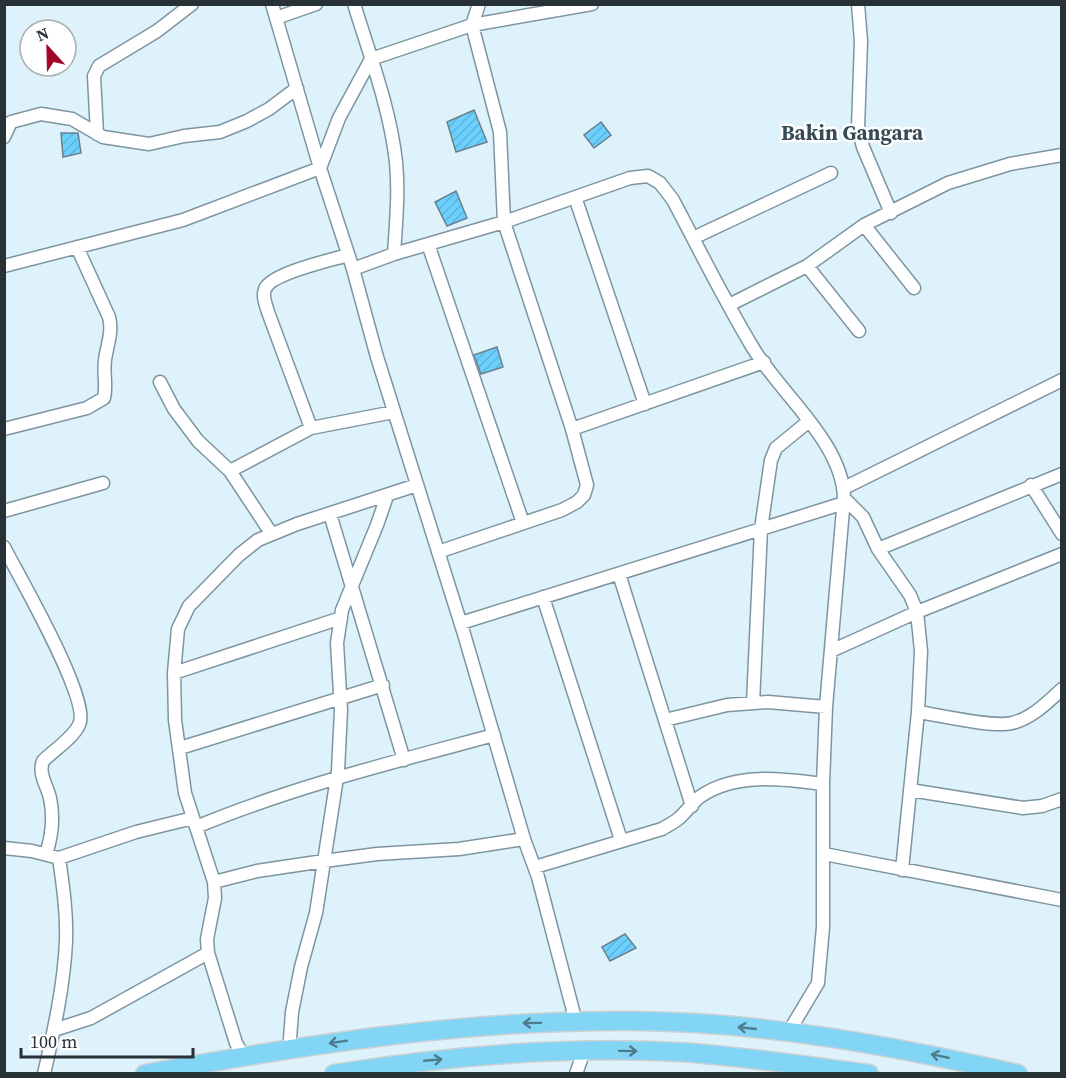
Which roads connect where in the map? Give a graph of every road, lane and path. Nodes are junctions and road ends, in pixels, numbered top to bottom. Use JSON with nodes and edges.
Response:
{"nodes":[{"id":1,"x":192,"y":4,"type":"edge"},
{"id":2,"x":272,"y":4,"type":"edge"},
{"id":3,"x":316,"y":4,"type":"edge"},
{"id":4,"x":354,"y":4,"type":"edge"},
{"id":5,"x":478,"y":4,"type":"edge"},
{"id":6,"x":592,"y":4,"type":"edge"},
{"id":7,"x":858,"y":4,"type":"edge"},
{"id":8,"x":276,"y":18,"type":"junction"},
{"id":9,"x":472,"y":25,"type":"junction"},
{"id":10,"x":371,"y":59,"type":"junction"},
{"id":11,"x":297,"y":88,"type":"junction"},
{"id":12,"x":8,"y":118,"type":"edge"},
{"id":13,"x":97,"y":134,"type":"junction"},
{"id":14,"x":4,"y":137,"type":"edge"},
{"id":15,"x":1062,"y":155,"type":"edge"},
{"id":16,"x":320,"y":168,"type":"junction"},
{"id":17,"x":831,"y":173,"type":"dead end"},
{"id":18,"x":575,"y":197,"type":"junction"},
{"id":19,"x":891,"y":213,"type":"junction"},
{"id":20,"x":504,"y":222,"type":"junction"},
{"id":21,"x":864,"y":225,"type":"junction"},
{"id":22,"x":693,"y":238,"type":"junction"},
{"id":23,"x":428,"y":244,"type":"junction"},
{"id":24,"x":77,"y":247,"type":"junction"},
{"id":25,"x":394,"y":254,"type":"junction"},
{"id":26,"x":348,"y":255,"type":"junction"},
{"id":27,"x":4,"y":266,"type":"edge"},
{"id":28,"x":807,"y":266,"type":"junction"},
{"id":29,"x":353,"y":269,"type":"junction"},
{"id":30,"x":914,"y":288,"type":"dead end"},
{"id":31,"x":729,"y":305,"type":"junction"},
{"id":32,"x":860,"y":331,"type":"dead end"},
{"id":33,"x":764,"y":362,"type":"junction"},
{"id":34,"x":1062,"y":380,"type":"edge"},
{"id":35,"x":160,"y":382,"type":"dead end"},
{"id":36,"x":645,"y":404,"type":"junction"},
{"id":37,"x":394,"y":412,"type":"junction"},
{"id":38,"x":809,"y":421,"type":"junction"},
{"id":39,"x":311,"y":428,"type":"junction"},
{"id":40,"x":4,"y":429,"type":"edge"},
{"id":41,"x":572,"y":429,"type":"junction"},
{"id":42,"x":230,"y":471,"type":"junction"},
{"id":43,"x":1062,"y":474,"type":"edge"},
{"id":44,"x":103,"y":483,"type":"dead end"},
{"id":45,"x":417,"y":485,"type":"junction"},
{"id":46,"x":1031,"y":485,"type":"junction"},
{"id":47,"x":387,"y":496,"type":"junction"},
{"id":48,"x":844,"y":496,"type":"junction"},
{"id":49,"x":4,"y":511,"type":"edge"},
{"id":50,"x":330,"y":514,"type":"junction"},
{"id":51,"x":523,"y":523,"type":"junction"},
{"id":52,"x":761,"y":529,"type":"junction"},
{"id":53,"x":271,"y":533,"type":"junction"},
{"id":54,"x":1062,"y":534,"type":"edge"},
{"id":55,"x":4,"y":547,"type":"edge"},
{"id":56,"x":878,"y":549,"type":"junction"},
{"id":57,"x":438,"y":552,"type":"junction"},
{"id":58,"x":1062,"y":554,"type":"edge"},
{"id":59,"x":619,"y":574,"type":"junction"},
{"id":60,"x":351,"y":588,"type":"junction"},
{"id":61,"x":543,"y":597,"type":"junction"},
{"id":62,"x":917,"y":612,"type":"junction"},
{"id":63,"x":341,"y":618,"type":"junction"},
{"id":64,"x":461,"y":623,"type":"junction"},
{"id":65,"x":831,"y":651,"type":"junction"},
{"id":66,"x":174,"y":673,"type":"junction"},
{"id":67,"x":383,"y":685,"type":"junction"},
{"id":68,"x":1062,"y":688,"type":"edge"},
{"id":69,"x":340,"y":699,"type":"junction"},
{"id":70,"x":753,"y":703,"type":"junction"},
{"id":71,"x":826,"y":707,"type":"junction"},
{"id":72,"x":918,"y":711,"type":"junction"},
{"id":73,"x":665,"y":720,"type":"junction"},
{"id":74,"x":494,"y":735,"type":"junction"},
{"id":75,"x":180,"y":748,"type":"junction"},
{"id":76,"x":404,"y":760,"type":"junction"},
{"id":77,"x":337,"y":778,"type":"junction"},
{"id":78,"x":823,"y":784,"type":"junction"},
{"id":79,"x":910,"y":790,"type":"junction"},
{"id":80,"x":1062,"y":799,"type":"edge"},
{"id":81,"x":692,"y":806,"type":"junction"},
{"id":82,"x":195,"y":823,"type":"junction"},
{"id":83,"x":524,"y":839,"type":"junction"},
{"id":84,"x":621,"y":840,"type":"junction"},
{"id":85,"x":4,"y":848,"type":"edge"},
{"id":86,"x":46,"y":854,"type":"junction"},
{"id":87,"x":824,"y":854,"type":"junction"},
{"id":88,"x":59,"y":858,"type":"junction"},
{"id":89,"x":324,"y":861,"type":"junction"},
{"id":90,"x":535,"y":867,"type":"junction"},
{"id":91,"x":902,"y":870,"type":"junction"},
{"id":92,"x":214,"y":882,"type":"junction"},
{"id":93,"x":1062,"y":900,"type":"edge"},
{"id":94,"x":208,"y":953,"type":"junction"},
{"id":95,"x":576,"y":1022,"type":"junction"},
{"id":96,"x":54,"y":1030,"type":"junction"},
{"id":97,"x":788,"y":1033,"type":"junction"},
{"id":98,"x":294,"y":1049,"type":"junction"},
{"id":99,"x":584,"y":1051,"type":"junction"},
{"id":100,"x":244,"y":1057,"type":"junction"},
{"id":101,"x":44,"y":1074,"type":"edge"},
{"id":102,"x":145,"y":1074,"type":"edge"},
{"id":103,"x":334,"y":1074,"type":"edge"},
{"id":104,"x":576,"y":1074,"type":"edge"},
{"id":105,"x":869,"y":1074,"type":"edge"},
{"id":106,"x":1018,"y":1074,"type":"edge"}],
"edges":[{"from":1,"to":13,"type":"street"},
{"from":2,"to":8,"type":"street"},
{"from":3,"to":8,"type":"street"},
{"from":4,"to":10,"type":"street"},
{"from":5,"to":9,"type":"street"},
{"from":6,"to":9,"type":"street"},
{"from":7,"to":19,"type":"street"},
{"from":8,"to":11,"type":"street"},
{"from":9,"to":10,"type":"street"},
{"from":9,"to":20,"type":"street"},
{"from":10,"to":16,"type":"street"},
{"from":10,"to":25,"type":"street"},
{"from":11,"to":13,"type":"street"},
{"from":11,"to":16,"type":"street"},
{"from":12,"to":13,"type":"street"},
{"from":12,"to":14,"type":"street"},
{"from":15,"to":19,"type":"street"},
{"from":16,"to":24,"type":"street"},
{"from":16,"to":26,"type":"street"},
{"from":17,"to":22,"type":"street"},
{"from":18,"to":20,"type":"street"},
{"from":18,"to":22,"type":"street"},
{"from":18,"to":36,"type":"street"},
{"from":19,"to":21,"type":"street"},
{"from":20,"to":23,"type":"street"},
{"from":20,"to":41,"type":"street"},
{"from":21,"to":28,"type":"street"},
{"from":21,"to":30,"type":"street"},
{"from":22,"to":31,"type":"street"},
{"from":23,"to":25,"type":"street"},
{"from":23,"to":51,"type":"street"},
{"from":24,"to":27,"type":"street"},
{"from":24,"to":40,"type":"street"},
{"from":25,"to":29,"type":"street"},
{"from":26,"to":29,"type":"street"},
{"from":26,"to":39,"type":"street"},
{"from":28,"to":31,"type":"street"},
{"from":28,"to":32,"type":"street"},
{"from":29,"to":37,"type":"street"},
{"from":31,"to":33,"type":"street"},
{"from":33,"to":36,"type":"street"},
{"from":33,"to":38,"type":"street"},
{"from":34,"to":48,"type":"street"},
{"from":35,"to":42,"type":"street"},
{"from":36,"to":41,"type":"street"},
{"from":37,"to":39,"type":"street"},
{"from":37,"to":45,"type":"street"},
{"from":38,"to":48,"type":"street"},
{"from":38,"to":52,"type":"street"},
{"from":39,"to":42,"type":"street"},
{"from":41,"to":51,"type":"street"},
{"from":42,"to":53,"type":"street"},
{"from":43,"to":46,"type":"street"},
{"from":44,"to":49,"type":"street"},
{"from":45,"to":47,"type":"street"},
{"from":45,"to":57,"type":"street"},
{"from":46,"to":54,"type":"street"},
{"from":46,"to":56,"type":"street"},
{"from":47,"to":50,"type":"street"},
{"from":47,"to":60,"type":"street"},
{"from":48,"to":52,"type":"street"},
{"from":48,"to":56,"type":"street"},
{"from":48,"to":65,"type":"street"},
{"from":50,"to":53,"type":"street"},
{"from":50,"to":60,"type":"street"},
{"from":51,"to":57,"type":"street"},
{"from":52,"to":59,"type":"street"},
{"from":52,"to":70,"type":"street"},
{"from":53,"to":66,"type":"street"},
{"from":55,"to":86,"type":"street"},
{"from":56,"to":62,"type":"street"},
{"from":57,"to":64,"type":"street"},
{"from":58,"to":62,"type":"street"},
{"from":59,"to":61,"type":"street"},
{"from":59,"to":73,"type":"street"},
{"from":60,"to":63,"type":"street"},
{"from":60,"to":67,"type":"street"},
{"from":61,"to":64,"type":"street"},
{"from":61,"to":84,"type":"street"},
{"from":62,"to":65,"type":"street"},
{"from":62,"to":72,"type":"street"},
{"from":63,"to":66,"type":"street"},
{"from":63,"to":69,"type":"street"},
{"from":64,"to":74,"type":"street"},
{"from":65,"to":71,"type":"street"},
{"from":66,"to":75,"type":"street"},
{"from":67,"to":69,"type":"street"},
{"from":67,"to":76,"type":"street"},
{"from":68,"to":72,"type":"street"},
{"from":69,"to":75,"type":"street"},
{"from":69,"to":77,"type":"street"},
{"from":70,"to":71,"type":"street"},
{"from":70,"to":73,"type":"street"},
{"from":71,"to":78,"type":"street"},
{"from":72,"to":79,"type":"street"},
{"from":73,"to":81,"type":"street"},
{"from":74,"to":76,"type":"street"},
{"from":74,"to":83,"type":"street"},
{"from":75,"to":82,"type":"street"},
{"from":76,"to":77,"type":"street"},
{"from":77,"to":82,"type":"street"},
{"from":77,"to":89,"type":"street"},
{"from":78,"to":81,"type":"street"},
{"from":78,"to":87,"type":"street"},
{"from":79,"to":80,"type":"street"},
{"from":79,"to":91,"type":"street"},
{"from":81,"to":84,"type":"street"},
{"from":82,"to":88,"type":"street"},
{"from":82,"to":92,"type":"street"},
{"from":83,"to":89,"type":"street"},
{"from":83,"to":90,"type":"street"},
{"from":84,"to":90,"type":"street"},
{"from":85,"to":86,"type":"street"},
{"from":86,"to":88,"type":"street"},
{"from":87,"to":91,"type":"street"},
{"from":87,"to":97,"type":"street"},
{"from":88,"to":96,"type":"street"},
{"from":89,"to":92,"type":"street"},
{"from":89,"to":98,"type":"street"},
{"from":90,"to":95,"type":"street"},
{"from":91,"to":93,"type":"street"},
{"from":92,"to":94,"type":"street"},
{"from":94,"to":96,"type":"street"},
{"from":94,"to":100,"type":"street"},
{"from":97,"to":95,"type":"main road","one_way":true},
{"from":95,"to":98,"type":"main road","one_way":true},
{"from":96,"to":101,"type":"street"},
{"from":106,"to":97,"type":"main road","one_way":true},
{"from":98,"to":100,"type":"main road"},
{"from":103,"to":99,"type":"main road","one_way":true},
{"from":99,"to":104,"type":"street"},
{"from":99,"to":105,"type":"main road","one_way":true},
{"from":100,"to":102,"type":"main road"}]}
